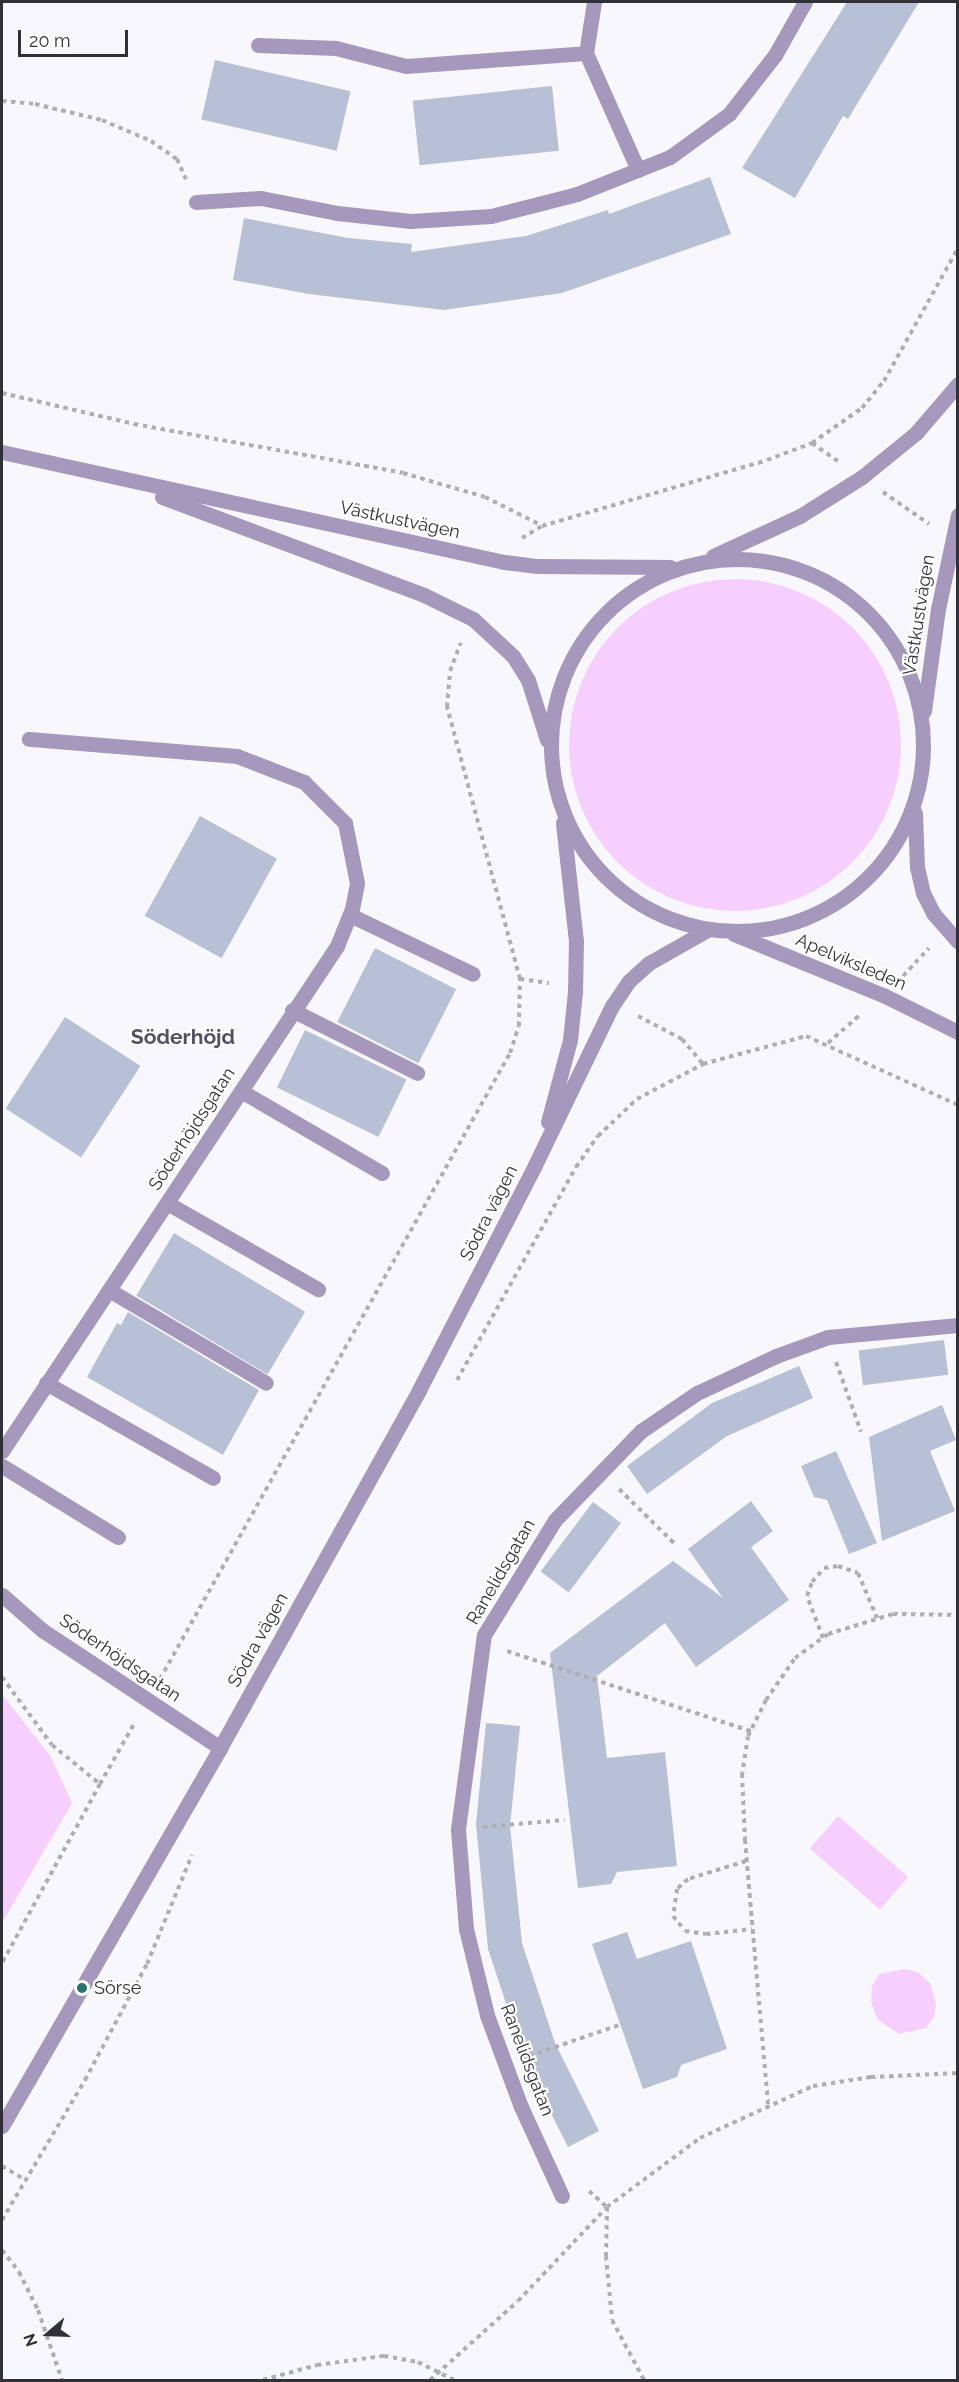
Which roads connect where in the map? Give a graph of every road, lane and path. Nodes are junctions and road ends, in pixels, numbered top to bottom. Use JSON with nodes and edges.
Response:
{"nodes":[{"id":1,"x":594,"y":2,"type":"edge"},
{"id":2,"x":805,"y":2,"type":"edge"},
{"id":3,"x":258,"y":45,"type":"dead end"},
{"id":4,"x":586,"y":52,"type":"junction"},
{"id":5,"x":2,"y":101,"type":"edge"},
{"id":6,"x":638,"y":170,"type":"junction"},
{"id":7,"x":196,"y":202,"type":"joint"},
{"id":8,"x":957,"y":248,"type":"edge"},
{"id":9,"x":957,"y":384,"type":"edge"},
{"id":10,"x":2,"y":393,"type":"edge"},
{"id":11,"x":812,"y":443,"type":"junction"},
{"id":12,"x":2,"y":452,"type":"edge"},
{"id":13,"x":862,"y":477,"type":"junction"},
{"id":14,"x":115,"y":479,"type":"junction"},
{"id":15,"x":957,"y":515,"type":"edge"},
{"id":16,"x":542,"y":526,"type":"junction"},
{"id":17,"x":951,"y":539,"type":"junction"},
{"id":18,"x":504,"y":562,"type":"junction"},
{"id":19,"x":698,"y":562,"type":"junction"},
{"id":20,"x":680,"y":567,"type":"junction"},
{"id":21,"x":473,"y":620,"type":"junction"},
{"id":22,"x":922,"y":723,"type":"junction"},
{"id":23,"x":29,"y":740,"type":"dead end"},
{"id":24,"x":551,"y":754,"type":"junction"},
{"id":25,"x":559,"y":799,"type":"junction"},
{"id":26,"x":915,"y":802,"type":"junction"},
{"id":27,"x":350,"y":915,"type":"junction"},
{"id":28,"x":710,"y":929,"type":"junction"},
{"id":29,"x":728,"y":931,"type":"junction"},
{"id":30,"x":957,"y":942,"type":"edge"},
{"id":31,"x":473,"y":974,"type":"dead end"},
{"id":32,"x":520,"y":979,"type":"junction"},
{"id":33,"x":574,"y":992,"type":"junction"},
{"id":34,"x":612,"y":1006,"type":"junction"},
{"id":35,"x":292,"y":1010,"type":"junction"},
{"id":36,"x":957,"y":1032,"type":"edge"},
{"id":37,"x":703,"y":1064,"type":"junction"},
{"id":38,"x":417,"y":1073,"type":"dead end"},
{"id":39,"x":241,"y":1091,"type":"junction"},
{"id":40,"x":957,"y":1106,"type":"edge"},
{"id":41,"x":535,"y":1165,"type":"junction"},
{"id":42,"x":382,"y":1173,"type":"dead end"},
{"id":43,"x":167,"y":1203,"type":"junction"},
{"id":44,"x":318,"y":1289,"type":"dead end"},
{"id":45,"x":109,"y":1290,"type":"junction"},
{"id":46,"x":957,"y":1325,"type":"edge"},
{"id":47,"x":828,"y":1337,"type":"junction"},
{"id":48,"x":46,"y":1383,"type":"junction"},
{"id":49,"x":266,"y":1383,"type":"dead end"},
{"id":50,"x":455,"y":1383,"type":"dead end"},
{"id":51,"x":861,"y":1432,"type":"dead end"},
{"id":52,"x":2,"y":1450,"type":"edge"},
{"id":53,"x":2,"y":1466,"type":"edge"},
{"id":54,"x":600,"y":1471,"type":"junction"},
{"id":55,"x":213,"y":1478,"type":"dead end"},
{"id":56,"x":118,"y":1537,"type":"dead end"},
{"id":57,"x":674,"y":1543,"type":"dead end"},
{"id":58,"x":2,"y":1595,"type":"edge"},
{"id":59,"x":957,"y":1614,"type":"edge"},
{"id":60,"x":877,"y":1618,"type":"junction"},
{"id":61,"x":823,"y":1638,"type":"junction"},
{"id":62,"x":483,"y":1643,"type":"junction"},
{"id":63,"x":2,"y":1677,"type":"edge"},
{"id":64,"x":148,"y":1700,"type":"junction"},
{"id":65,"x":751,"y":1731,"type":"junction"},
{"id":66,"x":220,"y":1748,"type":"junction"},
{"id":67,"x":100,"y":1784,"type":"junction"},
{"id":68,"x":566,"y":1820,"type":"dead end"},
{"id":69,"x":458,"y":1829,"type":"junction"},
{"id":70,"x":195,"y":1848,"type":"dead end"},
{"id":71,"x":746,"y":1861,"type":"junction"},
{"id":72,"x":752,"y":1929,"type":"junction"},
{"id":73,"x":2,"y":1963,"type":"edge"},
{"id":74,"x":619,"y":2025,"type":"dead end"},
{"id":75,"x":505,"y":2064,"type":"junction"},
{"id":76,"x":957,"y":2073,"type":"edge"},
{"id":77,"x":768,"y":2104,"type":"junction"},
{"id":78,"x":2,"y":2126,"type":"edge"},
{"id":79,"x":2,"y":2166,"type":"edge"},
{"id":80,"x":24,"y":2179,"type":"junction"},
{"id":81,"x":562,"y":2196,"type":"dead end"},
{"id":82,"x":607,"y":2207,"type":"junction"},
{"id":83,"x":2,"y":2220,"type":"edge"},
{"id":84,"x":2,"y":2250,"type":"edge"},
{"id":85,"x":440,"y":2370,"type":"junction"},
{"id":86,"x":62,"y":2380,"type":"edge"},
{"id":87,"x":263,"y":2380,"type":"edge"},
{"id":88,"x":430,"y":2380,"type":"edge"},
{"id":89,"x":454,"y":2380,"type":"edge"},
{"id":90,"x":644,"y":2380,"type":"edge"}],
"edges":[{"from":1,"to":4,"type":"street"},
{"from":2,"to":6,"type":"street"},
{"from":3,"to":4,"type":"street"},
{"from":4,"to":6,"type":"street"},
{"from":5,"to":7,"type":"path"},
{"from":6,"to":7,"type":"street"},
{"from":8,"to":11,"type":"path"},
{"from":9,"to":13,"type":"street"},
{"from":10,"to":16,"type":"path"},
{"from":11,"to":13,"type":"path"},
{"from":11,"to":16,"type":"path"},
{"from":12,"to":14,"type":"street","name":"Västkustvägen"},
{"from":13,"to":17,"type":"path"},
{"from":13,"to":19,"type":"street"},
{"from":14,"to":18,"type":"street","name":"Västkustvägen"},
{"from":14,"to":21,"type":"street","name":"Västkustvägen"},
{"from":15,"to":17,"type":"street","name":"Västkustvägen"},
{"from":16,"to":18,"type":"path"},
{"from":17,"to":22,"type":"street","name":"Västkustvägen"},
{"from":18,"to":20,"type":"street","name":"Västkustvägen"},
{"from":19,"to":20,"type":"street"},
{"from":19,"to":22,"type":"street"},
{"from":20,"to":24,"type":"street"},
{"from":21,"to":24,"type":"street","name":"Västkustvägen"},
{"from":21,"to":32,"type":"path"},
{"from":22,"to":26,"type":"street"},
{"from":23,"to":27,"type":"street","name":"Söderhöjdsgatan"},
{"from":24,"to":25,"type":"street"},
{"from":25,"to":28,"type":"street"},
{"from":25,"to":33,"type":"street","name":"Södra vägen"},
{"from":26,"to":29,"type":"street"},
{"from":26,"to":30,"type":"street"},
{"from":27,"to":31,"type":"street"},
{"from":27,"to":35,"type":"street","name":"Söderhöjdsgatan"},
{"from":28,"to":29,"type":"street"},
{"from":28,"to":34,"type":"street","name":"Södra vägen"},
{"from":29,"to":36,"type":"street","name":"Apelviksleden"},
{"from":32,"to":33,"type":"path"},
{"from":32,"to":64,"type":"path"},
{"from":33,"to":41,"type":"street","name":"Södra vägen"},
{"from":34,"to":37,"type":"path"},
{"from":34,"to":41,"type":"street","name":"Södra vägen"},
{"from":35,"to":38,"type":"street"},
{"from":35,"to":39,"type":"street","name":"Söderhöjdsgatan"},
{"from":37,"to":40,"type":"path"},
{"from":37,"to":50,"type":"path"},
{"from":39,"to":42,"type":"street"},
{"from":39,"to":43,"type":"street","name":"Söderhöjdsgatan"},
{"from":41,"to":66,"type":"street","name":"Södra vägen"},
{"from":43,"to":44,"type":"street"},
{"from":43,"to":45,"type":"street","name":"Söderhöjdsgatan"},
{"from":45,"to":48,"type":"street","name":"Söderhöjdsgatan"},
{"from":45,"to":49,"type":"street"},
{"from":46,"to":47,"type":"street","name":"Ranelidsgatan"},
{"from":47,"to":51,"type":"path"},
{"from":47,"to":54,"type":"street","name":"Ranelidsgatan"},
{"from":48,"to":52,"type":"street","name":"Söderhöjdsgatan"},
{"from":48,"to":55,"type":"street"},
{"from":53,"to":56,"type":"street"},
{"from":54,"to":57,"type":"path"},
{"from":54,"to":62,"type":"street","name":"Ranelidsgatan"},
{"from":58,"to":64,"type":"street","name":"Söderhöjdsgatan"},
{"from":59,"to":60,"type":"path"},
{"from":60,"to":61,"type":"path"},
{"from":60,"to":61,"type":"path"},
{"from":61,"to":65,"type":"path"},
{"from":62,"to":65,"type":"path"},
{"from":62,"to":69,"type":"street","name":"Ranelidsgatan"},
{"from":63,"to":67,"type":"path"},
{"from":64,"to":66,"type":"street","name":"Söderhöjdsgatan"},
{"from":64,"to":67,"type":"path"},
{"from":65,"to":71,"type":"path"},
{"from":66,"to":78,"type":"street","name":"Södra vägen"},
{"from":67,"to":73,"type":"path"},
{"from":68,"to":69,"type":"path"},
{"from":69,"to":75,"type":"street","name":"Ranelidsgatan"},
{"from":70,"to":80,"type":"path"},
{"from":71,"to":72,"type":"path"},
{"from":71,"to":72,"type":"path"},
{"from":72,"to":77,"type":"path"},
{"from":74,"to":75,"type":"path"},
{"from":75,"to":81,"type":"street","name":"Ranelidsgatan"},
{"from":76,"to":77,"type":"path"},
{"from":77,"to":82,"type":"path"},
{"from":79,"to":80,"type":"path"},
{"from":80,"to":83,"type":"path"},
{"from":82,"to":85,"type":"path"},
{"from":82,"to":90,"type":"path"},
{"from":84,"to":86,"type":"path"},
{"from":85,"to":87,"type":"path"},
{"from":85,"to":88,"type":"path"},
{"from":85,"to":89,"type":"path"}]}
